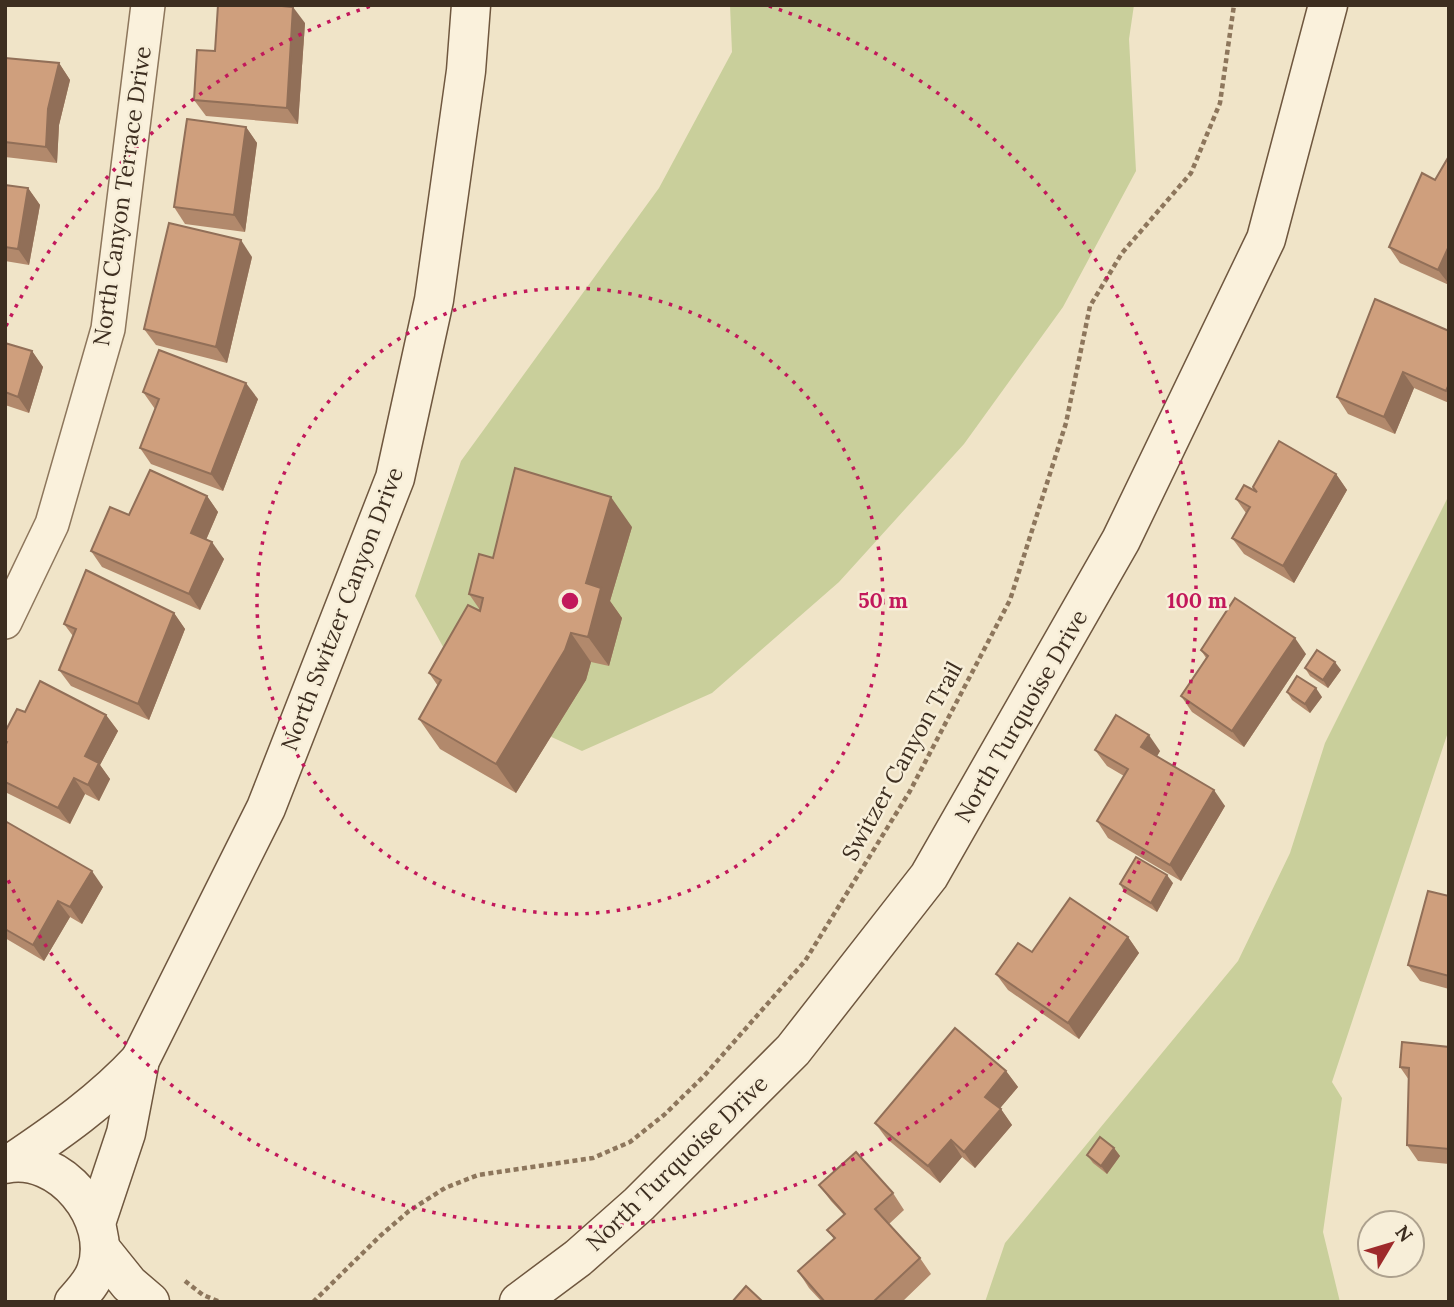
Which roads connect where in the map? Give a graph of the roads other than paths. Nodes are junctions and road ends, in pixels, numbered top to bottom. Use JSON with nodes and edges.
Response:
{"nodes":[{"id":1,"x":148,"y":5,"type":"edge"},
{"id":2,"x":471,"y":5,"type":"edge"},
{"id":3,"x":1328,"y":5,"type":"edge"},
{"id":4,"x":5,"y":622,"type":"edge"},
{"id":5,"x":140,"y":1060,"type":"junction"},
{"id":6,"x":9,"y":1163,"type":"edge"},
{"id":7,"x":98,"y":1235,"type":"junction"},
{"id":8,"x":74,"y":1302,"type":"edge"},
{"id":9,"x":150,"y":1302,"type":"edge"},
{"id":10,"x":519,"y":1302,"type":"edge"}],
"edges":[{"from":1,"to":4,"type":"street","name":"North Canyon Terrace Drive"},
{"from":2,"to":5,"type":"street","name":"North Switzer Canyon Drive"},
{"from":3,"to":10,"type":"street","name":"North Turquoise Drive"},
{"from":5,"to":6,"type":"street","name":"North Switzer Canyon Drive"},
{"from":5,"to":7,"type":"street","name":"North Switzer Canyon Drive"},
{"from":6,"to":7,"type":"street"},
{"from":7,"to":8,"type":"street","name":"North Switzer Canyon Drive"},
{"from":7,"to":9,"type":"street"}]}
